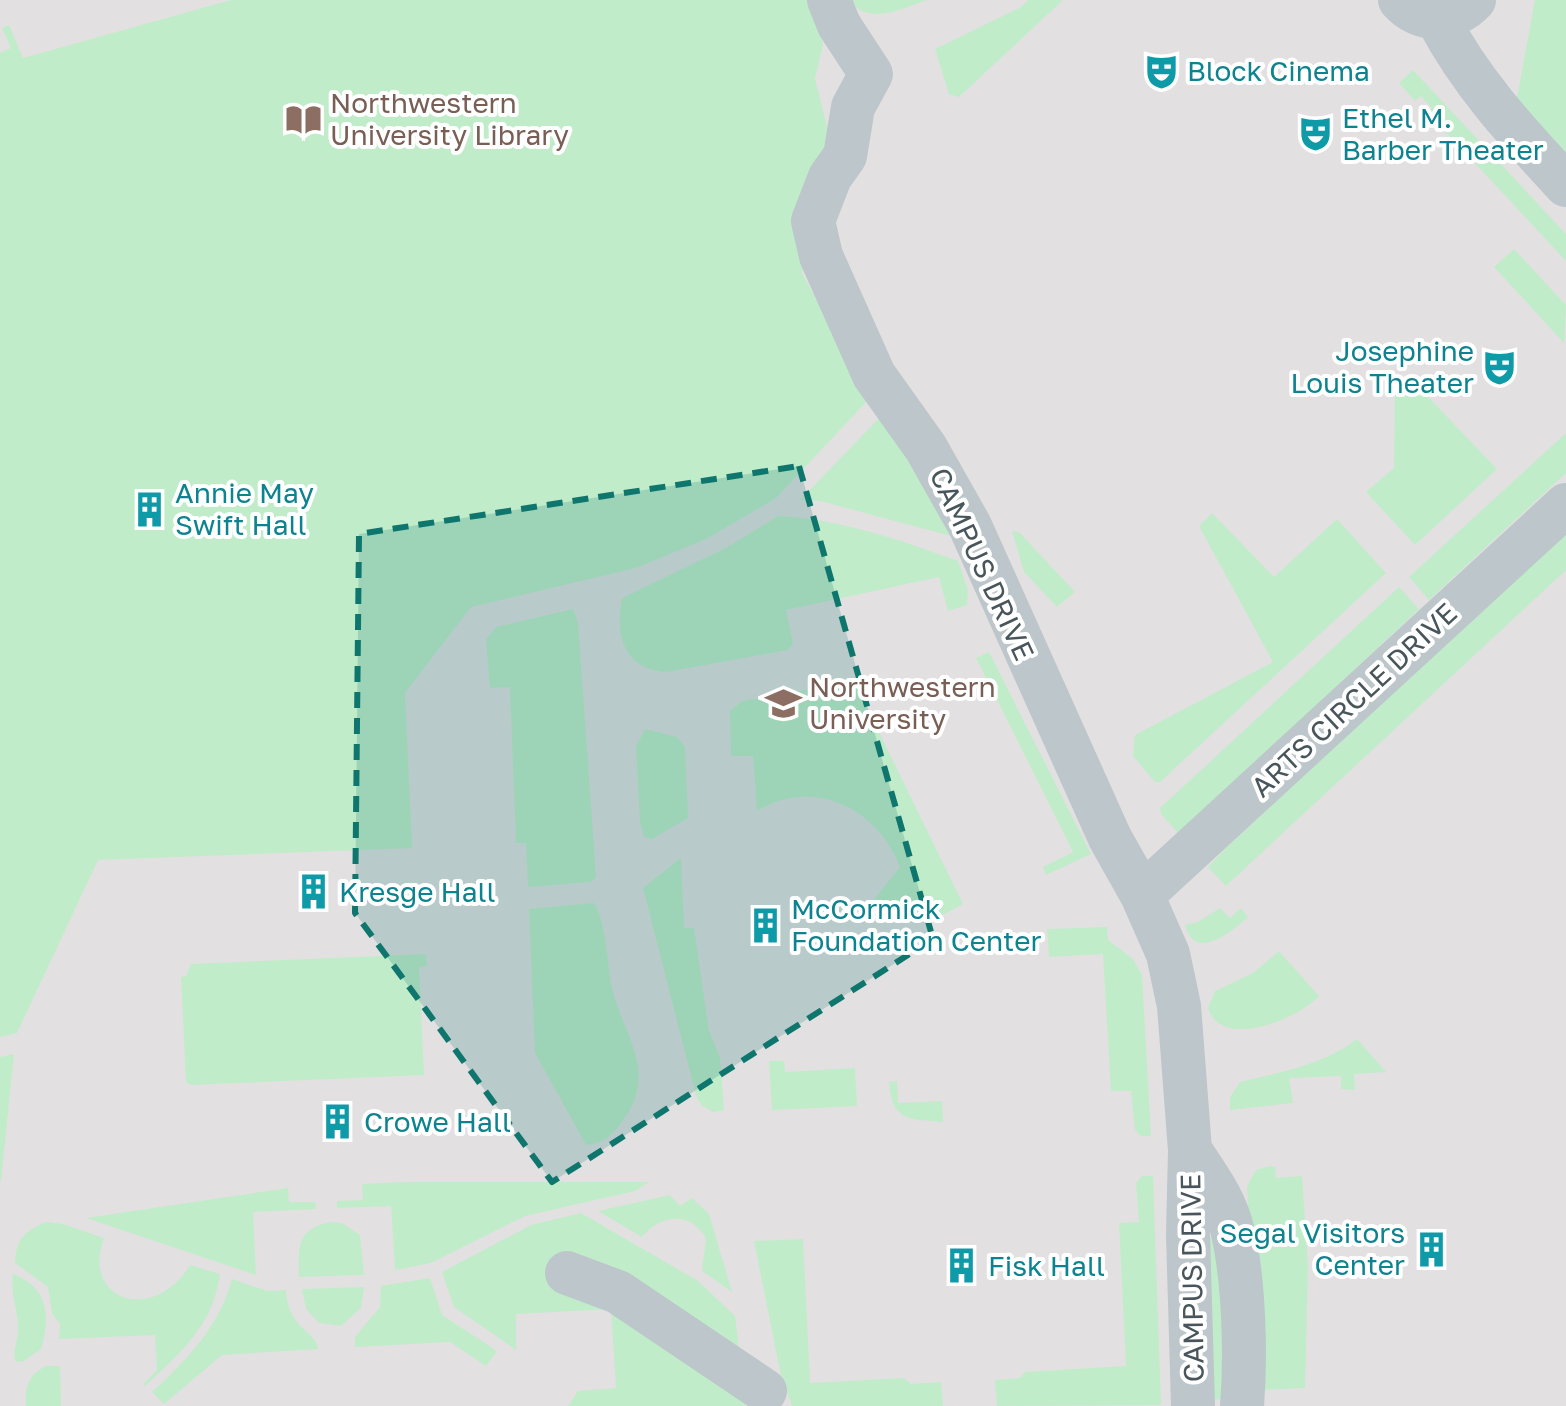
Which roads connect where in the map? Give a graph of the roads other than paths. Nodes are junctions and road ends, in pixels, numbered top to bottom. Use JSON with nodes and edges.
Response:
{"nodes":[{"id":1,"x":829,"y":0,"type":"edge"},
{"id":2,"x":1437,"y":6,"type":"edge"},
{"id":3,"x":1566,"y":185,"type":"edge"},
{"id":4,"x":1566,"y":505,"type":"edge"},
{"id":5,"x":1142,"y":895,"type":"junction"},
{"id":6,"x":1190,"y":1150,"type":"junction"},
{"id":7,"x":567,"y":1273,"type":"dead end"},
{"id":8,"x":765,"y":1391,"type":"dead end"},
{"id":9,"x":1193,"y":1406,"type":"edge"},
{"id":10,"x":1242,"y":1406,"type":"edge"}],
"edges":[{"from":1,"to":5,"type":"lane","name":"CAMPUS DRIVE"},
{"from":2,"to":3,"type":"lane"},
{"from":4,"to":5,"type":"lane","name":"ARTS CIRCLE DRIVE"},
{"from":5,"to":6,"type":"lane","name":"CAMPUS DRIVE"},
{"from":6,"to":9,"type":"lane","name":"CAMPUS DRIVE"},
{"from":6,"to":10,"type":"lane","name":"CAMPUS DRIVE"},
{"from":7,"to":8,"type":"lane"}]}
